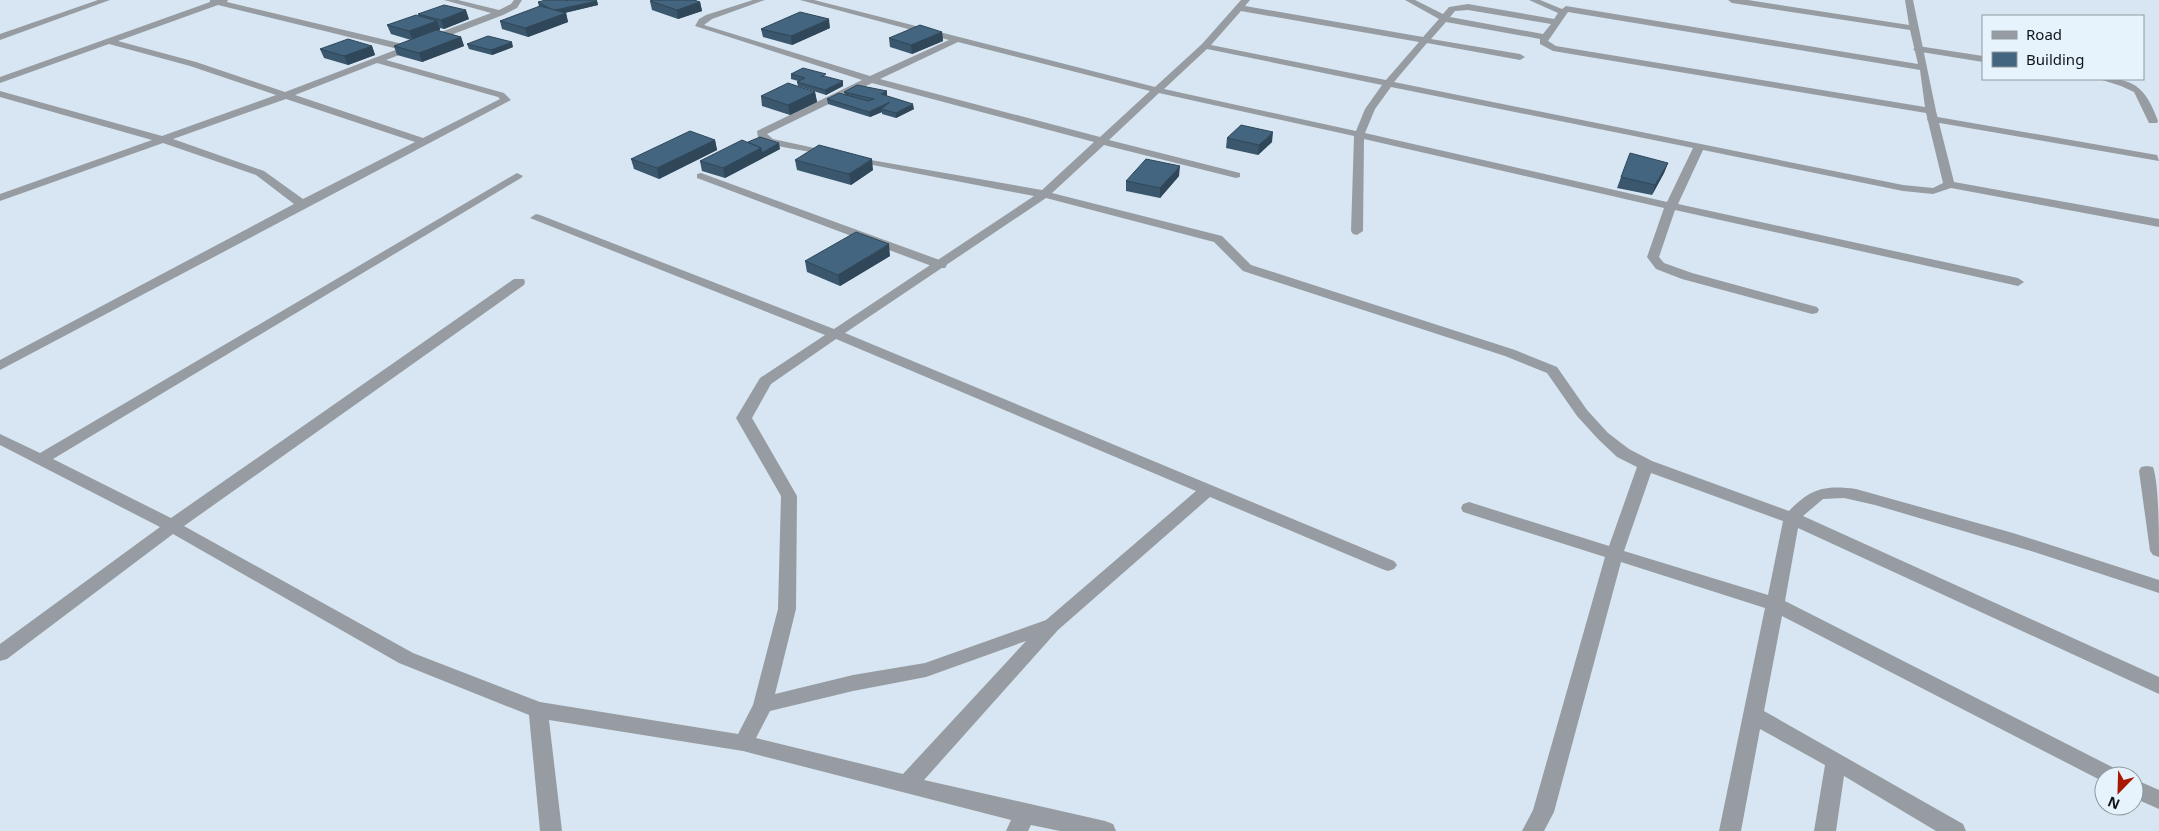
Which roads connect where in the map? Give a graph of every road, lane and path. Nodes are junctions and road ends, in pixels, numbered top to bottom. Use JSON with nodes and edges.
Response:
{"nodes":[{"id":1,"x":106,"y":0,"type":"edge"},
{"id":2,"x":207,"y":0,"type":"edge"},
{"id":3,"x":448,"y":0,"type":"edge"},
{"id":4,"x":518,"y":0,"type":"edge"},
{"id":5,"x":761,"y":0,"type":"edge"},
{"id":6,"x":804,"y":0,"type":"edge"},
{"id":7,"x":1409,"y":0,"type":"edge"},
{"id":8,"x":1495,"y":0,"type":"edge"},
{"id":9,"x":1533,"y":0,"type":"edge"},
{"id":10,"x":1732,"y":0,"type":"edge"},
{"id":11,"x":1909,"y":0,"type":"edge"},
{"id":12,"x":221,"y":1,"type":"edge"},
{"id":13,"x":1244,"y":4,"type":"edge"},
{"id":14,"x":1566,"y":7,"type":"edge"},
{"id":15,"x":1489,"y":10,"type":"junction"},
{"id":16,"x":500,"y":13,"type":"junction"},
{"id":17,"x":1445,"y":19,"type":"junction"},
{"id":18,"x":1556,"y":22,"type":"junction"},
{"id":19,"x":1914,"y":28,"type":"junction"},
{"id":20,"x":0,"y":37,"type":"edge"},
{"id":21,"x":1545,"y":37,"type":"junction"},
{"id":22,"x":957,"y":39,"type":"junction"},
{"id":23,"x":108,"y":41,"type":"junction"},
{"id":24,"x":1426,"y":41,"type":"junction"},
{"id":25,"x":1205,"y":46,"type":"junction"},
{"id":26,"x":406,"y":48,"type":"junction"},
{"id":27,"x":1918,"y":49,"type":"junction"},
{"id":28,"x":1520,"y":57,"type":"dead end"},
{"id":29,"x":1982,"y":59,"type":"edge"},
{"id":30,"x":375,"y":60,"type":"junction"},
{"id":31,"x":1924,"y":68,"type":"junction"},
{"id":32,"x":0,"y":80,"type":"edge"},
{"id":33,"x":872,"y":80,"type":"junction"},
{"id":34,"x":2112,"y":80,"type":"edge"},
{"id":35,"x":1389,"y":82,"type":"junction"},
{"id":36,"x":1157,"y":90,"type":"junction"},
{"id":37,"x":0,"y":94,"type":"edge"},
{"id":38,"x":286,"y":95,"type":"junction"},
{"id":39,"x":1932,"y":115,"type":"junction"},
{"id":40,"x":2152,"y":121,"type":"dead end"},
{"id":41,"x":1359,"y":135,"type":"junction"},
{"id":42,"x":164,"y":140,"type":"junction"},
{"id":43,"x":1101,"y":141,"type":"junction"},
{"id":44,"x":424,"y":142,"type":"junction"},
{"id":45,"x":1699,"y":147,"type":"junction"},
{"id":46,"x":2157,"y":158,"type":"dead end"},
{"id":47,"x":1236,"y":175,"type":"dead end"},
{"id":48,"x":517,"y":176,"type":"dead end"},
{"id":49,"x":701,"y":176,"type":"edge"},
{"id":50,"x":1948,"y":184,"type":"junction"},
{"id":51,"x":1044,"y":194,"type":"junction"},
{"id":52,"x":0,"y":198,"type":"edge"},
{"id":53,"x":302,"y":204,"type":"junction"},
{"id":54,"x":1671,"y":206,"type":"junction"},
{"id":55,"x":536,"y":218,"type":"dead end"},
{"id":56,"x":2159,"y":224,"type":"edge"},
{"id":57,"x":1357,"y":231,"type":"dead end"},
{"id":58,"x":941,"y":265,"type":"junction"},
{"id":59,"x":519,"y":282,"type":"dead end"},
{"id":60,"x":2018,"y":282,"type":"dead end"},
{"id":61,"x":1812,"y":310,"type":"dead end"},
{"id":62,"x":835,"y":334,"type":"junction"},
{"id":63,"x":0,"y":366,"type":"edge"},
{"id":64,"x":0,"y":439,"type":"edge"},
{"id":65,"x":42,"y":460,"type":"junction"},
{"id":66,"x":1646,"y":465,"type":"junction"},
{"id":67,"x":2147,"y":471,"type":"dead end"},
{"id":68,"x":1208,"y":490,"type":"junction"},
{"id":69,"x":1469,"y":508,"type":"dead end"},
{"id":70,"x":1792,"y":518,"type":"junction"},
{"id":71,"x":172,"y":526,"type":"junction"},
{"id":72,"x":2159,"y":551,"type":"edge"},
{"id":73,"x":1616,"y":552,"type":"junction"},
{"id":74,"x":1388,"y":565,"type":"dead end"},
{"id":75,"x":2159,"y":587,"type":"edge"},
{"id":76,"x":1774,"y":604,"type":"junction"},
{"id":77,"x":1052,"y":625,"type":"junction"},
{"id":78,"x":0,"y":654,"type":"edge"},
{"id":79,"x":2159,"y":686,"type":"edge"},
{"id":80,"x":763,"y":705,"type":"junction"},
{"id":81,"x":538,"y":710,"type":"junction"},
{"id":82,"x":1753,"y":715,"type":"junction"},
{"id":83,"x":743,"y":743,"type":"junction"},
{"id":84,"x":1836,"y":761,"type":"junction"},
{"id":85,"x":2094,"y":767,"type":"edge"},
{"id":86,"x":907,"y":784,"type":"junction"},
{"id":87,"x":2144,"y":793,"type":"edge"},
{"id":88,"x":2159,"y":800,"type":"edge"},
{"id":89,"x":1021,"y":822,"type":"edge"},
{"id":90,"x":551,"y":831,"type":"edge"},
{"id":91,"x":1105,"y":831,"type":"edge"},
{"id":92,"x":1533,"y":831,"type":"edge"},
{"id":93,"x":1730,"y":831,"type":"edge"},
{"id":94,"x":1825,"y":831,"type":"edge"},
{"id":95,"x":1955,"y":831,"type":"edge"}],
"edges":[{"from":1,"to":20,"type":"street"},
{"from":2,"to":12,"type":"street"},
{"from":3,"to":16,"type":"street"},
{"from":4,"to":16,"type":"street"},
{"from":5,"to":33,"type":"street"},
{"from":6,"to":22,"type":"street"},
{"from":7,"to":17,"type":"street"},
{"from":8,"to":15,"type":"street"},
{"from":9,"to":14,"type":"street"},
{"from":10,"to":19,"type":"street"},
{"from":11,"to":19,"type":"street"},
{"from":12,"to":23,"type":"street"},
{"from":12,"to":26,"type":"street"},
{"from":13,"to":24,"type":"street"},
{"from":13,"to":25,"type":"street"},
{"from":14,"to":18,"type":"street"},
{"from":14,"to":31,"type":"street"},
{"from":15,"to":17,"type":"street"},
{"from":15,"to":18,"type":"street"},
{"from":16,"to":26,"type":"street"},
{"from":17,"to":21,"type":"street"},
{"from":17,"to":24,"type":"street"},
{"from":18,"to":21,"type":"street"},
{"from":19,"to":27,"type":"street"},
{"from":21,"to":39,"type":"street"},
{"from":22,"to":33,"type":"street"},
{"from":22,"to":36,"type":"street"},
{"from":23,"to":32,"type":"street"},
{"from":23,"to":38,"type":"street"},
{"from":24,"to":28,"type":"street"},
{"from":24,"to":35,"type":"street"},
{"from":25,"to":35,"type":"street"},
{"from":25,"to":36,"type":"street"},
{"from":26,"to":30,"type":"street"},
{"from":27,"to":29,"type":"street"},
{"from":27,"to":31,"type":"street"},
{"from":30,"to":38,"type":"street"},
{"from":30,"to":44,"type":"street"},
{"from":31,"to":39,"type":"street"},
{"from":33,"to":43,"type":"street"},
{"from":33,"to":51,"type":"street"},
{"from":34,"to":40,"type":"street"},
{"from":35,"to":41,"type":"street"},
{"from":35,"to":45,"type":"street"},
{"from":36,"to":41,"type":"street"},
{"from":36,"to":43,"type":"street"},
{"from":37,"to":42,"type":"street"},
{"from":38,"to":42,"type":"street"},
{"from":38,"to":44,"type":"street"},
{"from":39,"to":46,"type":"street"},
{"from":39,"to":50,"type":"street"},
{"from":41,"to":54,"type":"street"},
{"from":41,"to":57,"type":"street"},
{"from":42,"to":52,"type":"street"},
{"from":42,"to":53,"type":"street"},
{"from":43,"to":47,"type":"street"},
{"from":43,"to":51,"type":"street"},
{"from":44,"to":53,"type":"street"},
{"from":45,"to":50,"type":"street"},
{"from":45,"to":54,"type":"street"},
{"from":48,"to":65,"type":"street"},
{"from":49,"to":58,"type":"street"},
{"from":50,"to":56,"type":"street"},
{"from":51,"to":58,"type":"street"},
{"from":51,"to":66,"type":"street"},
{"from":53,"to":63,"type":"street"},
{"from":54,"to":60,"type":"street"},
{"from":54,"to":61,"type":"street"},
{"from":55,"to":62,"type":"street"},
{"from":58,"to":62,"type":"street"},
{"from":59,"to":71,"type":"street"},
{"from":62,"to":68,"type":"street"},
{"from":62,"to":80,"type":"street"},
{"from":64,"to":65,"type":"street"},
{"from":65,"to":71,"type":"street"},
{"from":66,"to":70,"type":"street"},
{"from":66,"to":73,"type":"street"},
{"from":67,"to":72,"type":"street"},
{"from":68,"to":74,"type":"street"},
{"from":68,"to":77,"type":"street"},
{"from":69,"to":73,"type":"street"},
{"from":70,"to":75,"type":"street"},
{"from":70,"to":76,"type":"street"},
{"from":70,"to":79,"type":"street"},
{"from":71,"to":78,"type":"street"},
{"from":71,"to":81,"type":"street"},
{"from":73,"to":76,"type":"street"},
{"from":73,"to":92,"type":"street"},
{"from":76,"to":82,"type":"street"},
{"from":76,"to":85,"type":"street"},
{"from":77,"to":80,"type":"street"},
{"from":77,"to":86,"type":"street"},
{"from":80,"to":83,"type":"street"},
{"from":81,"to":83,"type":"street"},
{"from":81,"to":90,"type":"street"},
{"from":82,"to":84,"type":"street"},
{"from":82,"to":93,"type":"street"},
{"from":83,"to":86,"type":"street"},
{"from":84,"to":94,"type":"street"},
{"from":84,"to":95,"type":"street"},
{"from":86,"to":89,"type":"street"},
{"from":87,"to":88,"type":"street"},
{"from":89,"to":91,"type":"street"}]}
